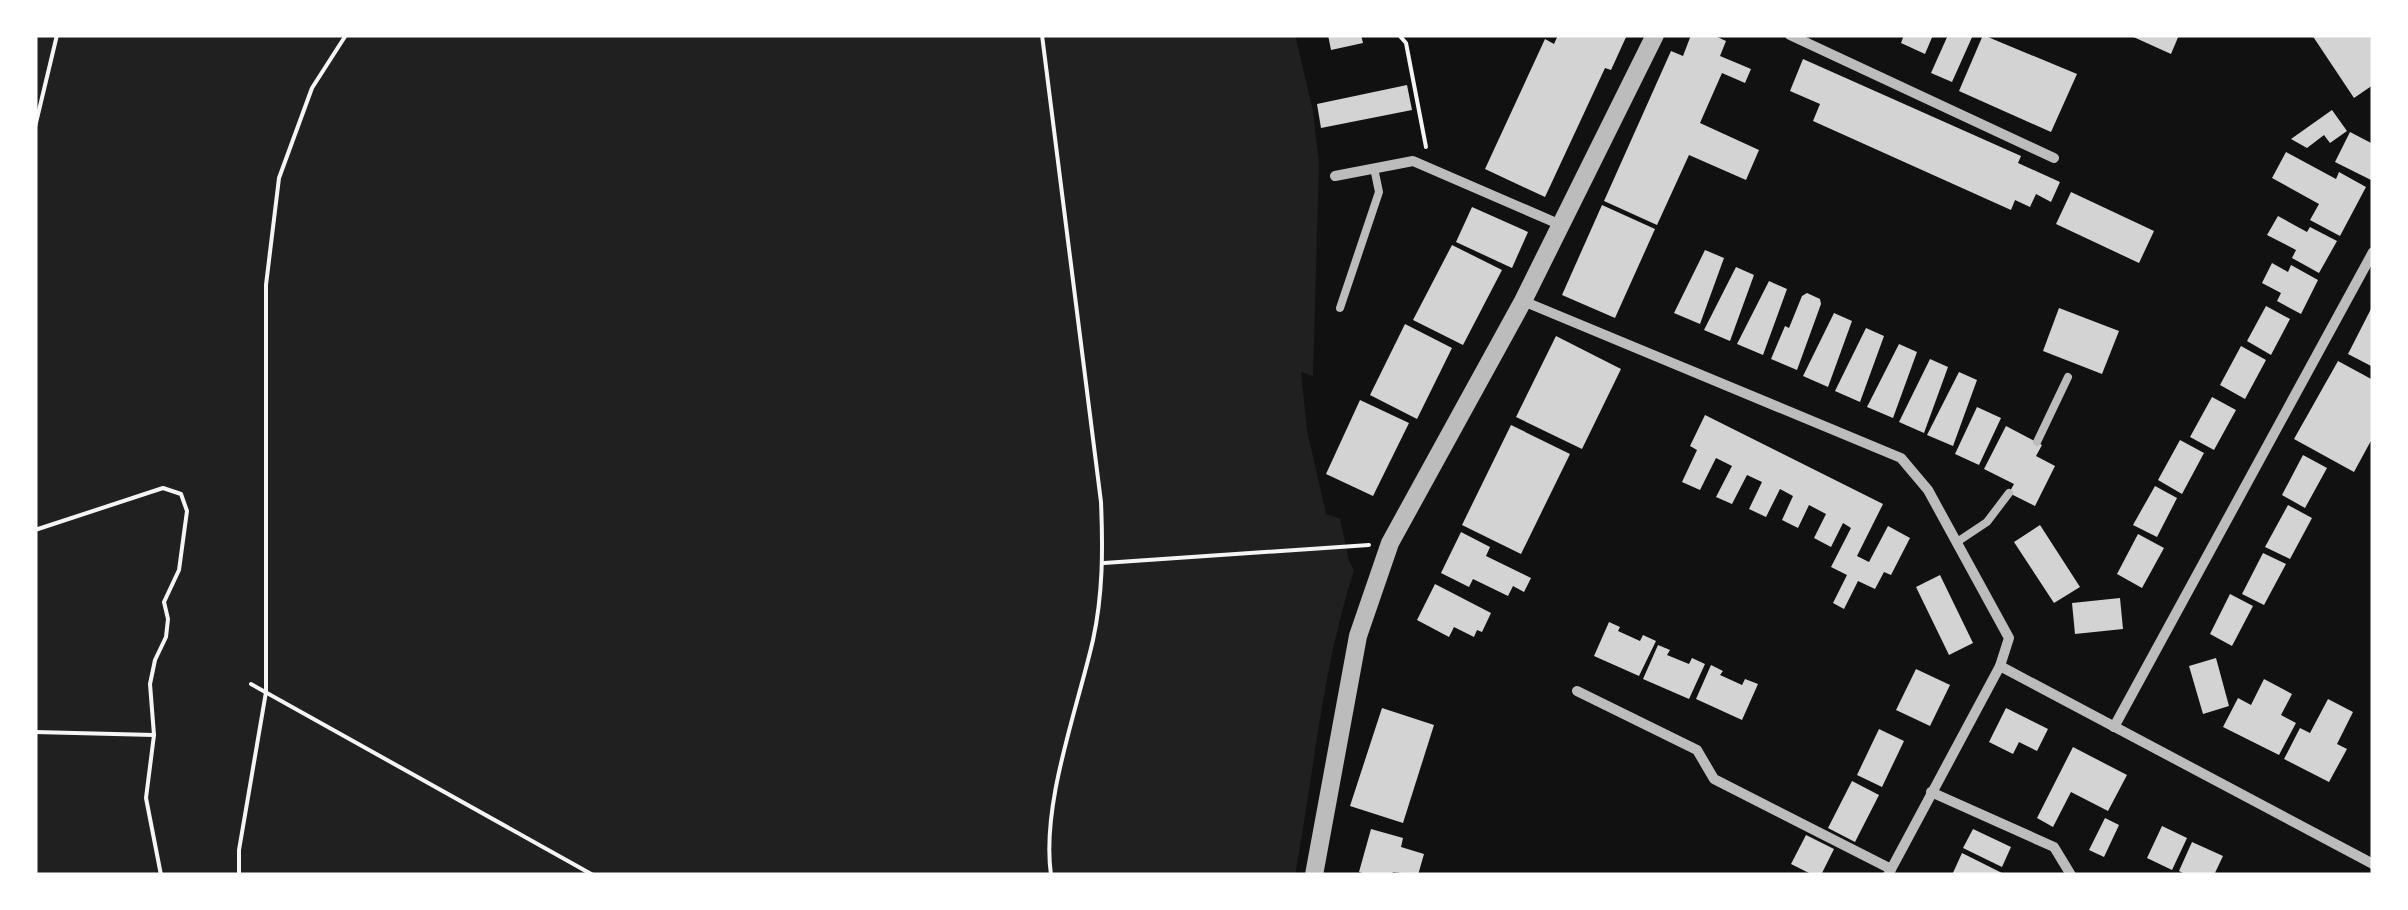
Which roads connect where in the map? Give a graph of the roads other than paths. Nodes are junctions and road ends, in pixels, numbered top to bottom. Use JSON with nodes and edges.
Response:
{"nodes":[{"id":1,"x":1655,"y":35,"type":"edge"},
{"id":2,"x":1790,"y":35,"type":"edge"},
{"id":3,"x":1816,"y":41,"type":"edge"},
{"id":4,"x":2054,"y":158,"type":"dead end"},
{"id":5,"x":1374,"y":168,"type":"junction"},
{"id":6,"x":1335,"y":176,"type":"dead end"},
{"id":7,"x":1562,"y":225,"type":"junction"},
{"id":8,"x":2373,"y":252,"type":"edge"},
{"id":9,"x":1523,"y":302,"type":"junction"},
{"id":10,"x":1340,"y":308,"type":"dead end"},
{"id":11,"x":2068,"y":377,"type":"dead end"},
{"id":12,"x":2037,"y":442,"type":"dead end"},
{"id":13,"x":2009,"y":493,"type":"dead end"},
{"id":14,"x":1958,"y":542,"type":"junction"},
{"id":15,"x":2000,"y":666,"type":"junction"},
{"id":16,"x":1576,"y":691,"type":"dead end"},
{"id":17,"x":2114,"y":727,"type":"junction"},
{"id":18,"x":1931,"y":792,"type":"junction"},
{"id":19,"x":2373,"y":864,"type":"edge"},
{"id":20,"x":1889,"y":872,"type":"edge"},
{"id":21,"x":1314,"y":875,"type":"edge"},
{"id":22,"x":2072,"y":875,"type":"edge"}],
"edges":[{"from":1,"to":7,"type":"street"},
{"from":2,"to":3,"type":"street"},
{"from":3,"to":4,"type":"street"},
{"from":5,"to":6,"type":"street"},
{"from":5,"to":7,"type":"street"},
{"from":5,"to":10,"type":"lane"},
{"from":7,"to":9,"type":"street"},
{"from":8,"to":17,"type":"street"},
{"from":9,"to":14,"type":"street"},
{"from":9,"to":21,"type":"street"},
{"from":11,"to":12,"type":"lane"},
{"from":13,"to":14,"type":"lane"},
{"from":14,"to":15,"type":"street"},
{"from":15,"to":17,"type":"street"},
{"from":15,"to":18,"type":"street"},
{"from":16,"to":20,"type":"street"},
{"from":17,"to":19,"type":"street"},
{"from":18,"to":20,"type":"street"},
{"from":18,"to":22,"type":"street"}]}
